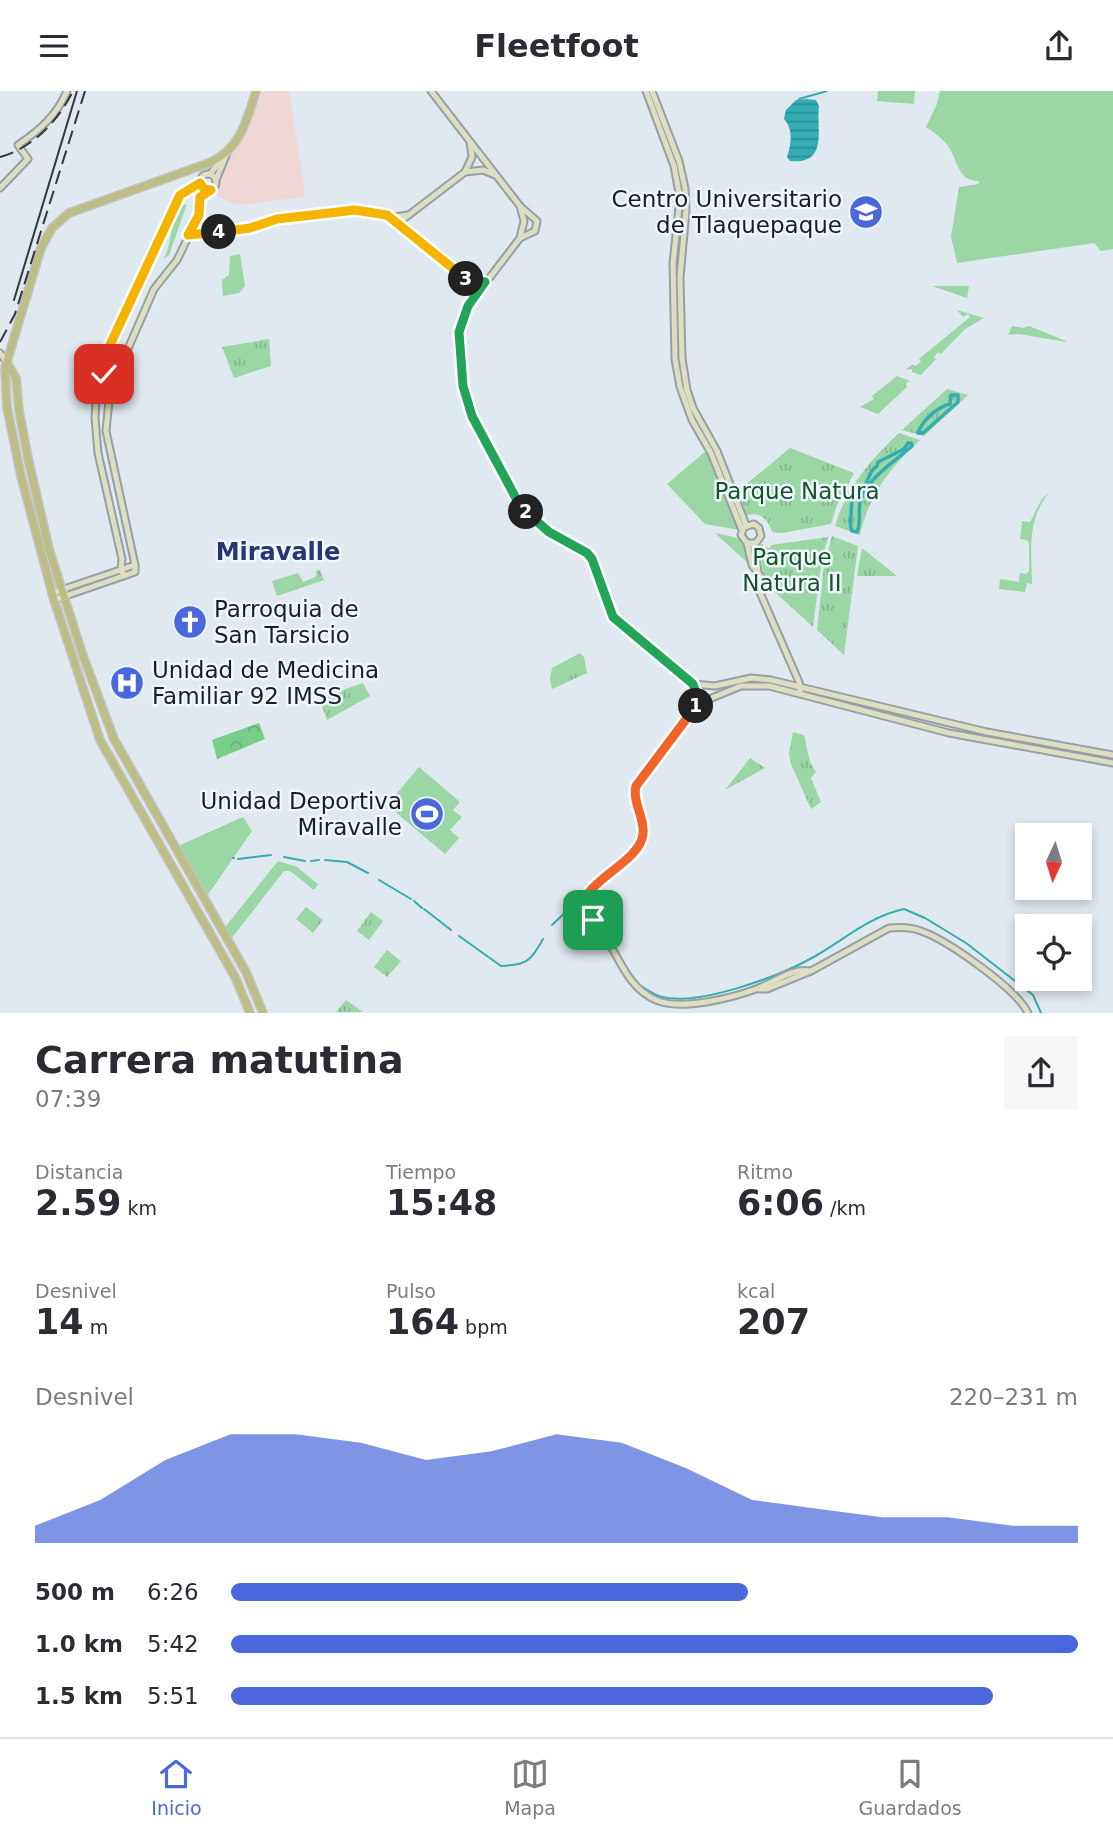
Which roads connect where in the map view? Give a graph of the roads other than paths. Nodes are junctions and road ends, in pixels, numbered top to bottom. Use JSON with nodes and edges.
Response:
{"nodes":[{"id":1,"x":67,"y":91,"type":"edge"},
{"id":2,"x":256,"y":91,"type":"edge"},
{"id":3,"x":431,"y":91,"type":"edge"},
{"id":4,"x":646,"y":91,"type":"edge"},
{"id":5,"x":652,"y":91,"type":"edge"},
{"id":6,"x":469,"y":140,"type":"junction"},
{"id":7,"x":227,"y":153,"type":"junction"},
{"id":8,"x":482,"y":155,"type":"junction"},
{"id":9,"x":472,"y":160,"type":"junction"},
{"id":10,"x":488,"y":168,"type":"junction"},
{"id":11,"x":477,"y":169,"type":"junction"},
{"id":12,"x":465,"y":172,"type":"junction"},
{"id":13,"x":210,"y":174,"type":"junction"},
{"id":14,"x":216,"y":180,"type":"junction"},
{"id":15,"x":200,"y":183,"type":"junction"},
{"id":16,"x":0,"y":188,"type":"edge"},
{"id":17,"x":211,"y":190,"type":"junction"},
{"id":18,"x":520,"y":206,"type":"junction"},
{"id":19,"x":409,"y":214,"type":"junction"},
{"id":20,"x":387,"y":215,"type":"junction"},
{"id":21,"x":534,"y":219,"type":"junction"},
{"id":22,"x":397,"y":224,"type":"junction"},
{"id":23,"x":524,"y":224,"type":"junction"},
{"id":24,"x":532,"y":232,"type":"junction"},
{"id":25,"x":188,"y":235,"type":"junction"},
{"id":26,"x":414,"y":236,"type":"junction"},
{"id":27,"x":520,"y":238,"type":"junction"},
{"id":28,"x":485,"y":282,"type":"junction"},
{"id":29,"x":0,"y":353,"type":"edge"},
{"id":30,"x":7,"y":363,"type":"junction"},
{"id":31,"x":18,"y":393,"type":"junction"},
{"id":32,"x":6,"y":394,"type":"junction"},
{"id":33,"x":31,"y":474,"type":"junction"},
{"id":34,"x":21,"y":476,"type":"junction"},
{"id":35,"x":731,"y":493,"type":"junction"},
{"id":36,"x":744,"y":528,"type":"junction"},
{"id":37,"x":750,"y":543,"type":"junction"},
{"id":38,"x":135,"y":565,"type":"junction"},
{"id":39,"x":121,"y":569,"type":"junction"},
{"id":40,"x":124,"y":576,"type":"junction"},
{"id":41,"x":64,"y":594,"type":"junction"},
{"id":42,"x":53,"y":597,"type":"junction"},
{"id":43,"x":693,"y":684,"type":"junction"},
{"id":44,"x":800,"y":691,"type":"junction"},
{"id":45,"x":697,"y":704,"type":"junction"},
{"id":46,"x":987,"y":732,"type":"junction"},
{"id":47,"x":984,"y":740,"type":"junction"},
{"id":48,"x":1113,"y":755,"type":"edge"},
{"id":49,"x":1113,"y":763,"type":"edge"},
{"id":50,"x":250,"y":1013,"type":"edge"},
{"id":51,"x":263,"y":1013,"type":"edge"},
{"id":52,"x":1028,"y":1013,"type":"edge"}],
"edges":[{"from":1,"to":16,"type":"street"},
{"from":2,"to":7,"type":"main road"},
{"from":3,"to":6,"type":"street"},
{"from":4,"to":35,"type":"street"},
{"from":5,"to":35,"type":"street"},
{"from":6,"to":8,"type":"street"},
{"from":6,"to":9,"type":"street"},
{"from":7,"to":13,"type":"street"},
{"from":7,"to":14,"type":"street"},
{"from":7,"to":30,"type":"main road"},
{"from":8,"to":9,"type":"street"},
{"from":8,"to":10,"type":"street"},
{"from":9,"to":11,"type":"street"},
{"from":9,"to":12,"type":"street"},
{"from":10,"to":11,"type":"street"},
{"from":10,"to":18,"type":"street"},
{"from":11,"to":12,"type":"street"},
{"from":12,"to":19,"type":"street"},
{"from":13,"to":14,"type":"street"},
{"from":13,"to":15,"type":"street"},
{"from":14,"to":17,"type":"street"},
{"from":15,"to":17,"type":"street"},
{"from":15,"to":39,"type":"street"},
{"from":17,"to":25,"type":"street"},
{"from":18,"to":21,"type":"street"},
{"from":18,"to":23,"type":"street"},
{"from":19,"to":20,"type":"street"},
{"from":19,"to":22,"type":"street"},
{"from":19,"to":26,"type":"street"},
{"from":20,"to":22,"type":"street"},
{"from":20,"to":25,"type":"street"},
{"from":21,"to":23,"type":"street"},
{"from":21,"to":24,"type":"street"},
{"from":22,"to":26,"type":"street"},
{"from":23,"to":24,"type":"street"},
{"from":23,"to":27,"type":"street"},
{"from":24,"to":27,"type":"street"},
{"from":25,"to":38,"type":"street"},
{"from":26,"to":28,"type":"street"},
{"from":27,"to":28,"type":"street"},
{"from":28,"to":43,"type":"street"},
{"from":29,"to":30,"type":"street"},
{"from":30,"to":31,"type":"main road"},
{"from":30,"to":32,"type":"main road"},
{"from":31,"to":32,"type":"main road"},
{"from":31,"to":33,"type":"main road"},
{"from":32,"to":34,"type":"main road"},
{"from":33,"to":34,"type":"main road"},
{"from":33,"to":41,"type":"main road"},
{"from":34,"to":42,"type":"main road"},
{"from":35,"to":36,"type":"street"},
{"from":36,"to":37,"type":"street"},
{"from":36,"to":37,"type":"street"},
{"from":37,"to":44,"type":"street"},
{"from":38,"to":39,"type":"street"},
{"from":38,"to":40,"type":"street"},
{"from":39,"to":40,"type":"street"},
{"from":39,"to":41,"type":"street"},
{"from":40,"to":41,"type":"street"},
{"from":41,"to":42,"type":"street"},
{"from":41,"to":51,"type":"main road"},
{"from":42,"to":50,"type":"main road"},
{"from":43,"to":44,"type":"street"},
{"from":43,"to":45,"type":"street"},
{"from":44,"to":45,"type":"street"},
{"from":44,"to":46,"type":"street"},
{"from":44,"to":47,"type":"street"},
{"from":45,"to":52,"type":"street"},
{"from":46,"to":47,"type":"street"},
{"from":46,"to":48,"type":"street"},
{"from":47,"to":49,"type":"street"}]}
